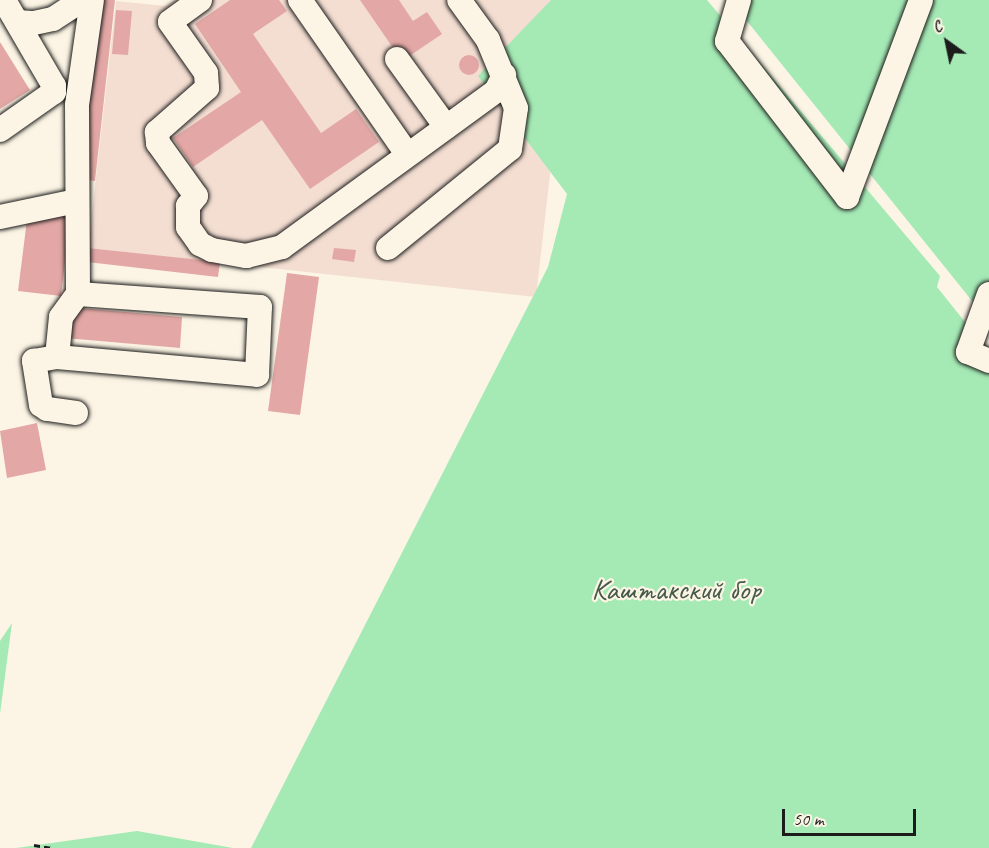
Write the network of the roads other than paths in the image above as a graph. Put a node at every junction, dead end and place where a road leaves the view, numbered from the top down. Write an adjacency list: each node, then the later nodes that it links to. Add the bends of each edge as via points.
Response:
1 (4, 0): 9 (lane)
2 (82, 0): 9 (lane, via 53,19)
3 (92, 0): 15 (lane, via 77,105)
4 (200, 0): 14 (lane, via 170,22 206,73 207,88 157,132 158,143 196,196 188,206 186,220 200,244 246,256 282,247)
5 (300, 0): 14 (lane)
6 (459, 0): 11 (lane, via 488,40)
7 (739, 0): 8 (lane, via 727,41 847,196)
8 (921, 0)
9 (18, 22): 13 (lane, via 54,92)
10 (397, 59): 12 (lane)
11 (504, 75): 12 (lane, via 496,91); 17 (lane, via 516,108 510,149)
12 (446, 127): 14 (lane)
13 (0, 130)
14 (407, 154)
15 (76, 201): 16 (lane); 18 (lane)
16 (0, 217)
17 (388, 248)
18 (78, 294): 20 (lane, via 61,316); 20 (lane, via 260,307 257,375)
19 (989, 294): 21 (lane, via 968,352)
20 (57, 357): 22 (lane, via 34,361 41,405)
21 (989, 361)
22 (76, 413)

